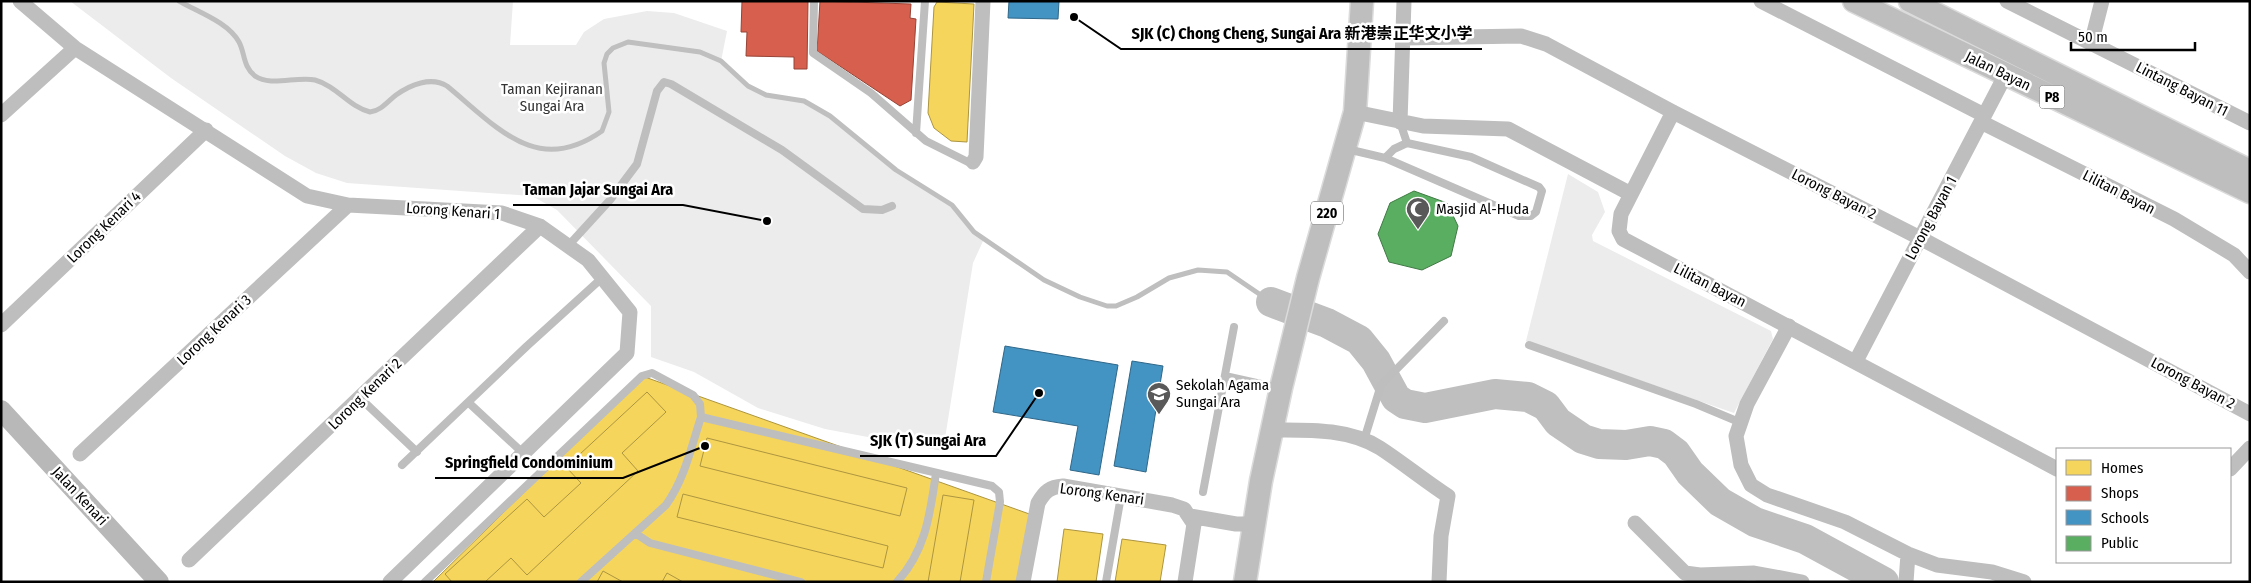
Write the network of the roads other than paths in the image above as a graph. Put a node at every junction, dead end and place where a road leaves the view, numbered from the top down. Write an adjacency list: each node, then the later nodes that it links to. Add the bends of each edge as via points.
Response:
1 (20, 1): 16 (street, Lorong Kenari 1)
2 (814, 1): 25 (lane, via 813,54 871,93)
3 (925, 1): 25 (lane)
4 (983, 1): 29 (street, via 976,157)
5 (1348, 1): 15 (main road, 220)
6 (1362, 1): 15 (main road, 220)
7 (1404, 1): 13 (street)
8 (1761, 1): 21 (street, Lilitan Bayan)
9 (1910, 1): 30 (main road, Jalan Bayan / P8)
10 (2007, 1): 14 (street, Lintang Bayan 11)
11 (2102, 1): 14 (street)
12 (1861, 4): 17 (main road, Jalan Bayan / P8)
13 (1403, 38): 19 (street, Lorong Bayan 2, via 1521,36 1534,39); 22 (street)
14 (2091, 44): 23 (street, Lintang Bayan 11)
15 (1360, 45): 18 (main road, 220)
16 (75, 48): 20 (street); 24 (street, Lorong Kenari 1)
17 (2006, 74): 21 (street, Lorong Bayan 1); 31 (main road, Jalan Bayan / P8)
18 (1355, 112): 22 (street); 27 (main road, 220)
19 (1673, 112): 32 (street, Lilitan Bayan); 36 (street, Lorong Bayan 2)
20 (1, 115)
21 (1983, 118): 36 (street, Lorong Bayan 1); 38 (street, Lilitan Bayan, via 2174,220 2234,255)
22 (1400, 122): 26 (lane); 32 (street, via 1508,130)
23 (2250, 123)
24 (206, 130): 33 (street, Lorong Kenari 1, via 307,196); 41 (street, Lorong Kenari 4)
25 (916, 133): 29 (lane, via 926,141)
26 (1407, 143): 28 (lane, via 1394,149); 28 (lane, via 1471,157 1535,184 1542,191 1536,212 1531,216 1519,216)
27 (1346, 149): 28 (lane); 47 (main road, 220, via 1308,278)
28 (1386, 158)
29 (973, 162)
30 (2250, 171)
31 (2250, 192)
32 (1629, 193): 42 (street, Lilitan Bayan, via 1618,222 1623,239)
33 (348, 205): 35 (street, Lorong Kenari 1, via 502,213); 59 (street, Lorong Kenari 3)
34 (892, 206): 37 (lane, via 882,210 863,209 782,150 664,82 657,91 637,164 610,200)
35 (540, 226): 37 (street, Lorong Kenari 1); 48 (street, Lorong Kenari 2)
36 (1920, 238): 45 (street, Lorong Bayan 1); 51 (street, Lorong Bayan 2)
37 (568, 246): 39 (street, Lorong Kenari 1, via 588,260)
38 (2250, 272)
39 (602, 278): 49 (lane); 58 (street, Lorong Kenari 1, via 630,312 627,352)
40 (1444, 321): 55 (lane, via 1381,385)
41 (1, 325)
42 (1789, 326): 45 (street, Lilitan Bayan); 53 (street)
43 (1234, 327): 46 (lane)
44 (1529, 345): 53 (lane)
45 (1856, 361): 62 (street, Lilitan Bayan)
46 (1225, 376): 47 (lane); 64 (lane)
47 (1281, 388): 54 (main road, 220)
48 (360, 398): 57 (lane); 71 (street, Lorong Kenari 2)
49 (469, 403): 57 (lane); 58 (lane)
50 (1, 410): 72 (street, Jalan Kenari)
51 (2250, 414)
52 (702, 417): 63 (lane); 69 (lane, via 676,490); 74 (lane, via 700,404 693,395 661,376 652,373 642,376)
53 (1739, 422): 70 (street, via 1736,436 1741,465 1746,479 1758,491 1845,522)
54 (1272, 430): 55 (street, via 1323,430); 67 (main road, 220)
55 (1364, 440): 83 (street, via 1448,496)
56 (2250, 448): 61 (street)
57 (417, 452): 60 (lane)
58 (523, 453): 73 (street, Lorong Kenari 1)
59 (80, 454)
60 (402, 465)
61 (2231, 467)
62 (2056, 468)
63 (936, 473): 77 (lane, via 927,531 909,568); 78 (lane, via 992,486 999,492)
64 (1203, 492)
65 (1121, 496): 66 (street, Lorong Kenari, via 1172,505); 79 (street, Lorong Kenari, via 1063,486 1052,487 1044,493 1035,516); 80 (lane)
66 (1190, 516): 67 (street, Lorong Kenari); 81 (street, via 1194,535)
67 (1254, 524): 82 (main road, 220)
68 (1635, 524): 84 (street, via 1685,573 1754,573)
69 (635, 533): 75 (lane); 76 (lane, via 650,543)
70 (1908, 557): 85 (street); 86 (street, via 1937,565 1992,572)
71 (189, 560)
72 (159, 582)
73 (390, 582)
74 (426, 582)
75 (581, 582)
76 (801, 582)
77 (897, 582)
78 (986, 582)
79 (1023, 582)
80 (1106, 582)
81 (1185, 582)
82 (1245, 582)
83 (1438, 582)
84 (1802, 582)
85 (1906, 582)
86 (2024, 582)

